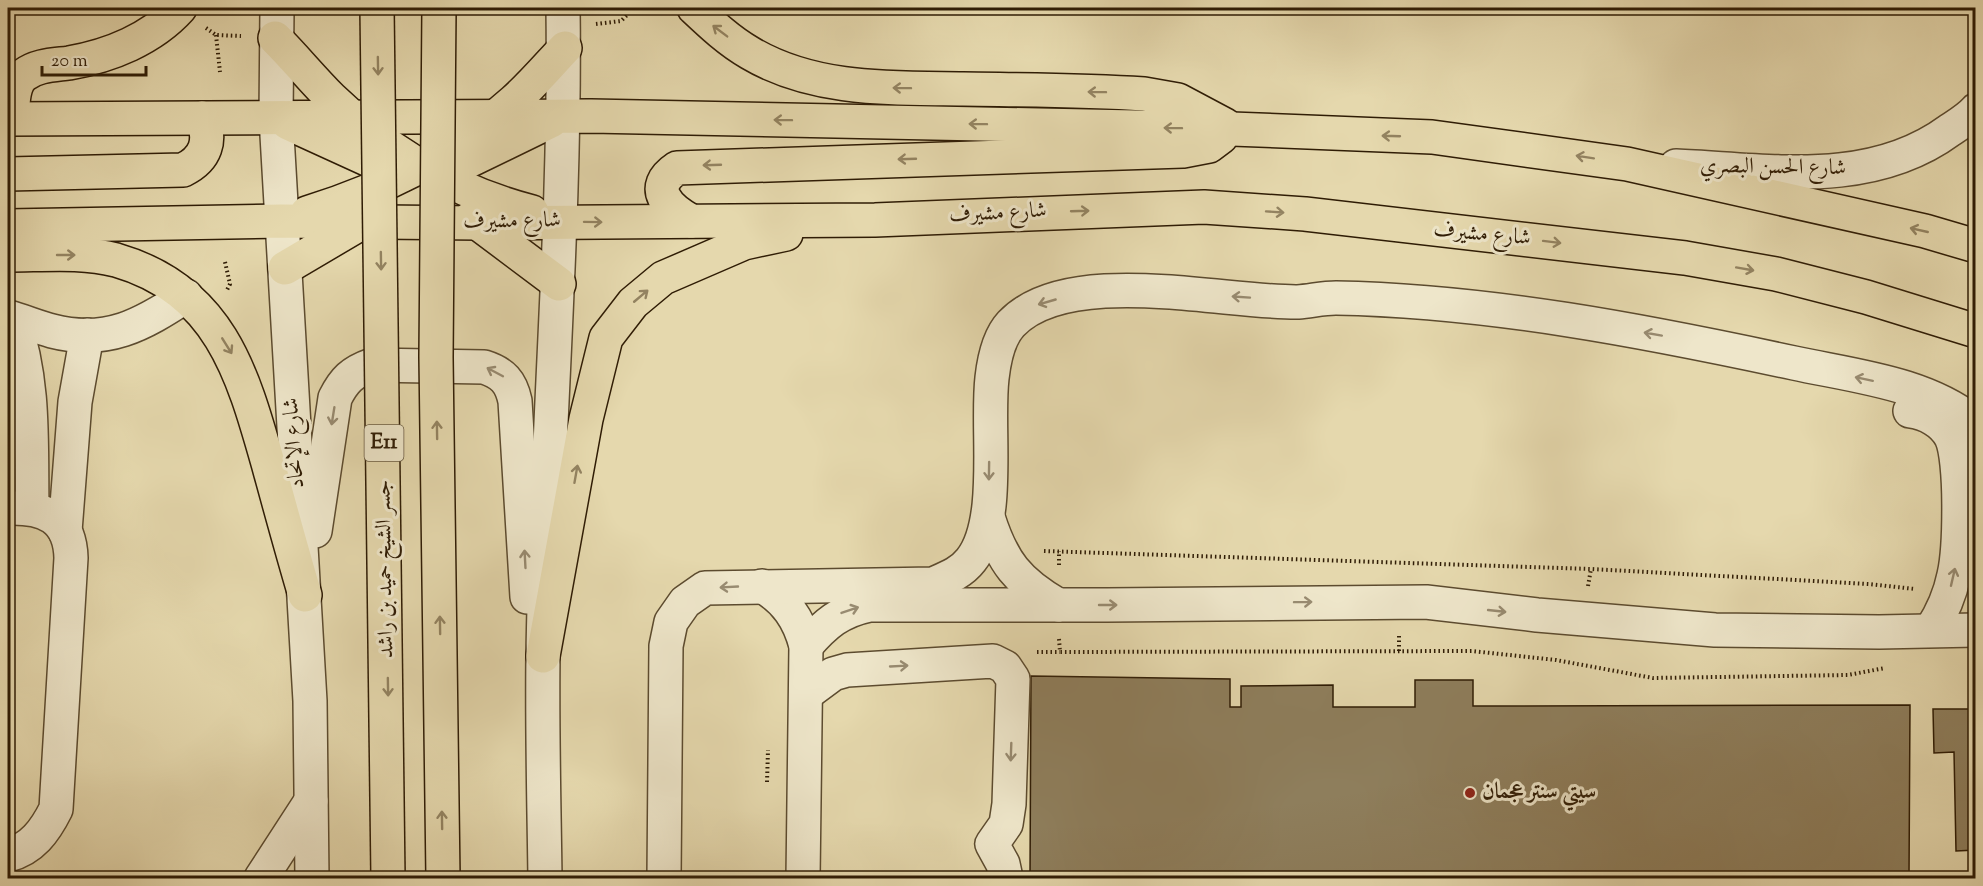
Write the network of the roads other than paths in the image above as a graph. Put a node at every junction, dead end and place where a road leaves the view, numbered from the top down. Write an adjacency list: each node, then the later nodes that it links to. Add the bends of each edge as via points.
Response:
1 (180, 8): 10 (main road, via 124,47 23,75)
2 (377, 8): 51 (main road, جسر الشيخ حميد بن راشد / E11, one-way to 51, bridge)
3 (439, 8): 52 (main road, E11, one-way to 3, bridge, via 436,357)
4 (563, 8): 7 (street)
5 (694, 8): 15 (main road, one-way to 5, via 1178,100 1144,94 892,88 827,81 750,53)
6 (276, 23): 12 (street, شارع الإتحاد); 13 (main road, via 330,97)
7 (565, 48): 9 (street); 14 (main road)
8 (1976, 110): 16 (street, شارع الحسن البصري, via 1933,143 1887,163 1837,173)
9 (563, 116): 14 (main road); 15 (main road, one-way to 9); 18 (main road); 21 (street)
10 (9, 117): 11 (main road)
11 (202, 118): 12 (main road); 17 (main road, via 208,138 206,148 193,165 183,170)
12 (276, 118): 13 (main road); 18 (main road); 20 (street, شارع الإتحاد)
13 (353, 118): 14 (main road); 18 (main road)
14 (494, 118): 18 (main road)
15 (1232, 129): 16 (main road, one-way to 15, via 1432,137); 22 (main road, one-way to 22, via 1209,146 1196,150 677,168 667,174 662,184 663,196 668,205)
16 (1627, 164): 26 (main road, one-way to 16)
17 (8, 174)
18 (420, 176): 20 (main road); 21 (main road); 23 (main road); 24 (main road)
19 (875, 220): 22 (main road, شارع مشيرف); 32 (main road, شارع مشيرف, one-way to 32, via 1204,207 1305,214 1685,258 1776,274); 45 (main road, one-way to 19, via 595,376 606,338 633,303 663,278 744,243)
20 (282, 221): 23 (main road, شارع مشيرف); 25 (main road, شارع مشيرف); 28 (street, شارع الإتحاد)
21 (560, 221): 22 (main road, شارع مشيرف, one-way to 22); 24 (main road, شارع مشيرف); 29 (street)
22 (691, 221)
23 (364, 222): 24 (main road, شارع مشيرف); 28 (main road)
24 (479, 223): 29 (main road)
25 (8, 226)
26 (1976, 246)
27 (8, 255): 30 (main road, one-way to 30, via 82,255 114,260 146,271)
28 (285, 268): 40 (street, شارع الإتحاد)
29 (559, 284): 45 (street)
30 (186, 296): 33 (street, via 146,323 105,335); 40 (main road, one-way to 40, via 211,321 232,353)
31 (10, 318): 33 (street, via 52,331); 36 (street, via 26,361 29,384)
32 (1976, 331)
33 (87, 335): 38 (street, via 75,402)
34 (1695, 353): 35 (street, one-way to 34, via 1942,403 1889,385); 37 (street, one-way to 37, via 1333,315 1299,302 1150,290 1074,296 1035,306 1009,326 994,355); 42 (street, one-way to 34, via 1949,593 1958,556 1957,453 1950,436 1938,422 1922,413)
35 (1976, 424)
36 (20, 508): 38 (street, via 45,512)
37 (988, 518): 39 (street, via 970,562 933,584); 41 (street, via 999,549 1021,580)
38 (65, 531): 48 (street, via 71,558 56,809 37,839)
39 (762, 586): 44 (street, via 786,604); 54 (street, one-way to 54, via 705,588 685,602 671,622 664,689)
40 (305, 595): 45 (street, one-way to 40, via 529,625 515,401 506,379 484,367 372,365 355,371 342,383 335,398); 47 (street, شارع الإتحاد)
41 (1058, 605): 42 (street, one-way to 42, via 1418,601 1715,630); 44 (street, one-way to 41, via 837,615 869,605)
42 (1931, 630): 43 (street)
43 (1976, 630)
44 (806, 646): 46 (street)
45 (543, 656): 53 (street)
46 (806, 694): 55 (street); 56 (street, one-way to 56, via 833,674 862,668 993,661 1005,667 1013,679 1009,804 1006,824 992,844)
47 (311, 801): 49 (street); 50 (street, شارع الإتحاد)
48 (8, 855)
49 (261, 879)
50 (312, 879)
51 (388, 879)
52 (443, 879)
53 (545, 879)
54 (664, 879)
55 (803, 879)
56 (1006, 879)

